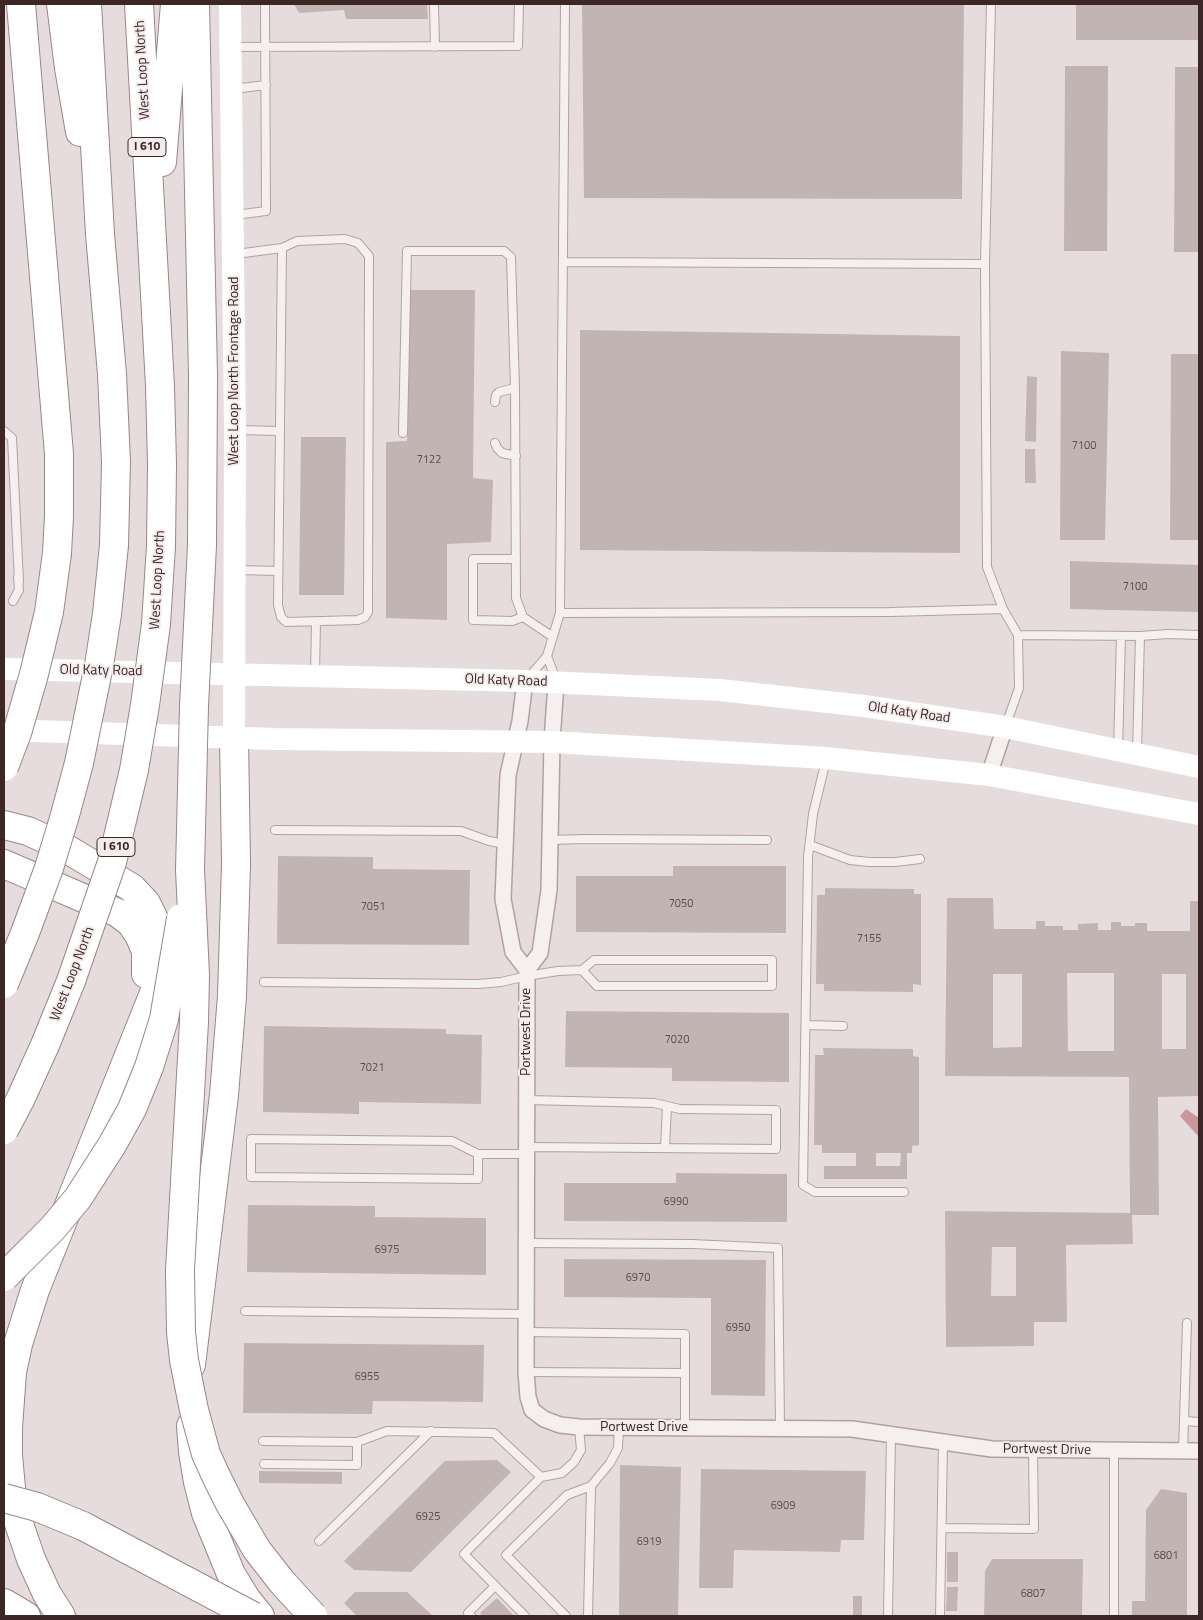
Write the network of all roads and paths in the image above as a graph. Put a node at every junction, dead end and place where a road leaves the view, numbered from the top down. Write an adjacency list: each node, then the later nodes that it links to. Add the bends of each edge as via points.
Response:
1 (21, 4): 61 (highway, bridge, via 59,454 59,516 49,612 17,733)
2 (62, 4): 19 (highway, via 72,87)
3 (88, 4): 19 (highway)
4 (139, 4): 24 (highway, West Loop North / I 610)
5 (175, 4): 24 (highway)
6 (195, 4): 73 (highway, bridge, via 203,376 202,545)
7 (230, 4): 14 (main road, West Loop North Frontage Road)
8 (265, 4): 13 (lane)
9 (434, 4): 15 (lane)
10 (519, 4): 15 (lane, via 518,46)
11 (565, 4): 22 (lane)
12 (991, 4): 23 (lane)
13 (266, 46): 14 (lane); 15 (lane); 16 (lane)
14 (230, 47): 17 (main road, West Loop North Frontage Road)
15 (435, 47)
16 (266, 85): 17 (lane); 18 (lane, via 266,211)
17 (231, 89): 18 (main road, West Loop North Frontage Road)
18 (233, 216): 21 (main road, West Loop North Frontage Road)
19 (100, 234): 77 (highway, bridge, via 116,462 114,545 103,640 91,710 66,815)
20 (282, 248): 21 (lane); 29 (lane); 42 (lane, via 297,241 345,240 358,243 369,256 368,612 358,620)
21 (234, 254): 27 (main road, West Loop North Frontage Road)
22 (563, 262): 23 (lane); 40 (lane)
23 (986, 264): 39 (lane, via 987,567)
24 (154, 290): 82 (highway, West Loop North / I 610, bridge, via 161,424 161,546 156,624 134,770 112,862 71,981 45,1045)
25 (514, 388): 26 (lane, via 499,392); 30 (lane, via 511,257 504,252 407,252); 32 (lane)
26 (495, 402)
27 (235, 430): 29 (lane); 35 (main road, West Loop North Frontage Road)
28 (4, 431): 37 (lane, via 12,438)
29 (280, 431): 36 (lane)
30 (403, 433)
31 (495, 443): 32 (lane, via 502,453)
32 (516, 456): 33 (lane)
33 (516, 559): 41 (lane, via 516,598); 41 (lane, via 473,559 473,620 512,621)
34 (14, 567): 37 (lane)
35 (235, 570): 36 (lane); 50 (main road, West Loop North Frontage Road)
36 (278, 571): 42 (lane, via 281,617 286,622)
37 (19, 581): 38 (lane, via 19,590)
38 (13, 601)
39 (1003, 609): 40 (lane); 43 (lane)
40 (560, 613): 45 (lane)
41 (523, 617): 45 (lane)
42 (316, 622): 51 (lane)
43 (1018, 635): 46 (lane); 54 (lane, via 1018,688)
44 (1199, 635): 47 (lane)
45 (553, 636): 48 (lane)
46 (1121, 636): 47 (lane); 59 (lane)
47 (1140, 636): 59 (lane)
48 (547, 656): 52 (lane); 53 (lane)
49 (4, 670): 50 (main road, Old Katy Road)
50 (234, 675): 51 (main road, Old Katy Road); 56 (main road, West Loop North Frontage Road)
51 (315, 676): 52 (main road, Old Katy Road)
52 (525, 681): 53 (main road, Old Katy Road); 57 (street, Portwest Drive)
53 (556, 682): 54 (main road, Old Katy Road, via 720,690 864,706); 58 (street, Portwest Drive)
54 (1005, 727): 59 (main road, Old Katy Road); 63 (street)
55 (4, 730): 56 (main road)
56 (234, 738): 57 (main road); 124 (highway, via 236,864 232,1004 192,1348 190,1418 194,1459 206,1513 231,1574)
57 (515, 742): 58 (main road); 69 (street, Portwest Drive, via 508,775)
58 (552, 742): 60 (main road); 67 (street, Portwest Drive)
59 (1127, 752): 62 (main road, Old Katy Road)
60 (826, 758): 63 (main road); 70 (lane, via 813,814)
61 (4, 767)
62 (1199, 767)
63 (989, 775): 64 (main road)
64 (1199, 814)
65 (4, 825): 93 (highway, via 28,831 67,849 132,888 152,915 159,931 161,949 154,993 35,1290)
66 (275, 830): 69 (lane, via 460,831 489,842)
67 (550, 840): 68 (lane); 75 (street, Portwest Drive, via 549,890 540,953)
68 (767, 840)
69 (505, 844): 75 (street, Portwest Drive, via 503,899 513,952)
70 (810, 845): 71 (lane, via 859,861); 78 (lane)
71 (920, 859)
72 (4, 864): 93 (highway, via 118,913 139,935 146,951 148,969 22,1285)
73 (190, 870): 88 (highway, bridge, via 164,1019 132,1108 78,1198); 125 (highway, bridge, via 195,975 179,1303 184,1360 206,1454 230,1504 257,1550)
74 (582, 970): 74 (lane, via 597,986 772,986 772,960 594,960); 75 (lane)
75 (527, 973): 76 (lane, via 501,982 478,984); 80 (street, Portwest Drive)
76 (264, 982)
77 (4, 984)
78 (806, 1025): 79 (lane); 86 (lane, via 804,1185 815,1192)
79 (843, 1026)
80 (527, 1100): 81 (lane, via 654,1102); 84 (street, Portwest Drive)
81 (667, 1106): 83 (lane); 83 (lane, via 680,1109 776,1110 776,1149)
82 (4, 1130)
83 (665, 1148): 84 (lane)
84 (527, 1150): 85 (lane); 87 (street, Portwest Drive)
85 (478, 1154): 85 (lane, via 452,1141 250,1138 251,1177 478,1179)
86 (904, 1192)
87 (526, 1243): 90 (street, Portwest Drive); 101 (lane, via 778,1248)
88 (4, 1277)
89 (245, 1310): 90 (lane)
90 (526, 1314): 92 (street, Portwest Drive)
91 (1187, 1322): 96 (lane)
92 (526, 1332): 94 (street, Portwest Drive); 95 (lane, via 685,1334)
93 (9, 1344): 122 (highway, via 12,1372 8,1428 11,1488 19,1524 32,1559 47,1594)
94 (526, 1372): 95 (lane); 98 (street, Portwest Drive, via 532,1410 560,1425)
95 (685, 1373): 100 (lane)
96 (1185, 1421): 97 (lane); 109 (lane)
97 (1199, 1422)
98 (579, 1427): 99 (street, Portwest Drive); 112 (lane, via 580,1450 574,1462 562,1474)
99 (619, 1427): 100 (street, Portwest Drive); 113 (lane, via 618,1448)
100 (685, 1428): 101 (street, Portwest Drive)
101 (780, 1428): 103 (street, Portwest Drive, via 852,1429)
102 (431, 1432): 105 (lane, via 387,1431); 112 (lane, via 494,1433); 117 (lane)
103 (891, 1435): 106 (street, Portwest Drive); 130 (lane)
104 (263, 1441): 105 (lane)
105 (357, 1442): 111 (lane, via 357,1465)
106 (943, 1443): 107 (street, Portwest Drive); 116 (lane)
107 (1033, 1450): 108 (street, Portwest Drive); 116 (lane, via 1034,1529)
108 (1114, 1450): 109 (street, Portwest Drive); 132 (lane)
109 (1183, 1451): 110 (street, Portwest Drive)
110 (1199, 1451)
111 (264, 1464)
112 (541, 1477): 118 (lane, via 464,1554)
113 (591, 1486): 128 (lane, via 568,1495 506,1555); 129 (lane)
114 (4, 1498): 123 (highway, bridge, via 37,1507 83,1526)
115 (4, 1510): 121 (highway, via 19,1563)
116 (942, 1528): 131 (lane)
117 (319, 1541)
118 (495, 1586): 126 (lane, via 468,1613); 127 (lane)
119 (4, 1603): 120 (highway)
120 (26, 1616)
121 (46, 1616)
122 (61, 1616)
123 (253, 1616)
124 (260, 1616)
125 (314, 1616)
126 (471, 1616)
127 (525, 1616)
128 (566, 1616)
129 (588, 1616)
130 (888, 1616)
131 (940, 1616)
132 (1114, 1616)

